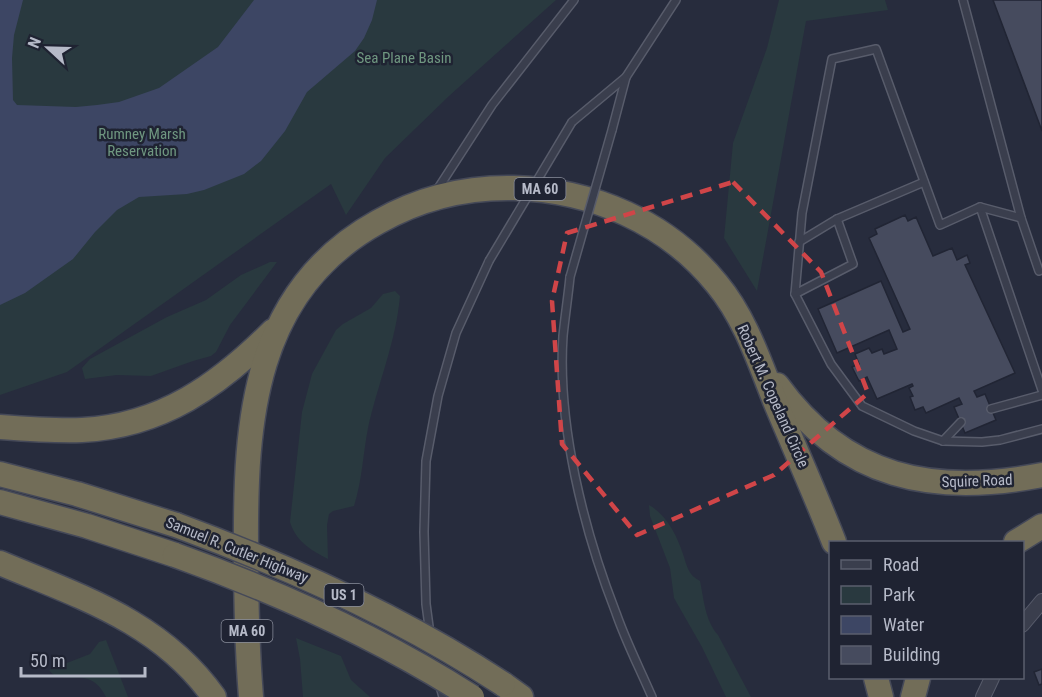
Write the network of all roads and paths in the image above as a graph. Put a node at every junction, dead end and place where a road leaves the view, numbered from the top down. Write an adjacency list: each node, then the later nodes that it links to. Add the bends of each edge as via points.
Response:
1 (574, 0): 6 (lane, via 492,105)
2 (676, 0): 4 (lane)
3 (963, 0): 8 (lane)
4 (626, 77): 32 (lane, bridge, via 572,122 489,261 456,333 438,396 426,461 426,604); 42 (lane, bridge, via 570,277 563,337 564,391 570,447 590,534 616,614)
5 (924, 182): 7 (lane, via 940,225); 9 (lane); 10 (lane, via 876,49 832,59)
6 (430, 200): 14 (highway, Robert M. Copeland Circle / MA 60, via 386,217 346,242 305,282); 15 (highway, Robert M. Copeland Circle / MA 60, via 474,190 537,189 574,195 625,213 666,237 710,275 725,293)
7 (980, 207): 8 (lane); 16 (lane)
8 (1021, 218): 11 (lane)
9 (837, 219): 10 (lane); 13 (lane, via 853,264)
10 (799, 242): 13 (lane)
11 (1041, 271): 12 (lane)
12 (1042, 281)
13 (795, 294): 22 (lane, via 831,364 862,406)
14 (280, 323): 20 (highway, via 217,381 158,413 98,428); 39 (highway, Robert M. Copeland Circle / MA 60, via 257,391 247,469 246,600)
15 (753, 344): 24 (highway, Squire Road / MA 60, via 772,378 800,413 837,446 872,465 903,476 943,483 989,483); 27 (highway, Robert M. Copeland Circle)
16 (1042, 390)
17 (1042, 395): 18 (lane)
18 (991, 409)
19 (961, 422): 22 (lane)
20 (0, 427)
21 (1042, 429): 22 (lane, via 999,440)
22 (943, 441)
23 (0, 474): 37 (highway, Samuel R. Cutler Highway / US 1, bridge, via 176,525 249,553 442,645)
24 (1042, 476)
25 (0, 502): 41 (highway, Samuel R. Cutler Highway / US 1, bridge, via 87,526 232,577 325,617)
26 (1042, 526): 28 (highway)
27 (833, 541)
28 (1019, 541)
29 (0, 563): 38 (highway, via 138,625 183,661)
30 (1042, 601): 31 (street)
31 (1024, 624)
32 (432, 649)
33 (434, 660): 40 (lane)
34 (876, 679): 43 (highway)
35 (918, 679): 44 (highway)
36 (992, 679): 45 (street)
37 (512, 690)
38 (214, 697)
39 (251, 697)
40 (443, 697)
41 (472, 697)
42 (652, 697)
43 (881, 697)
44 (913, 697)
45 (983, 697)

